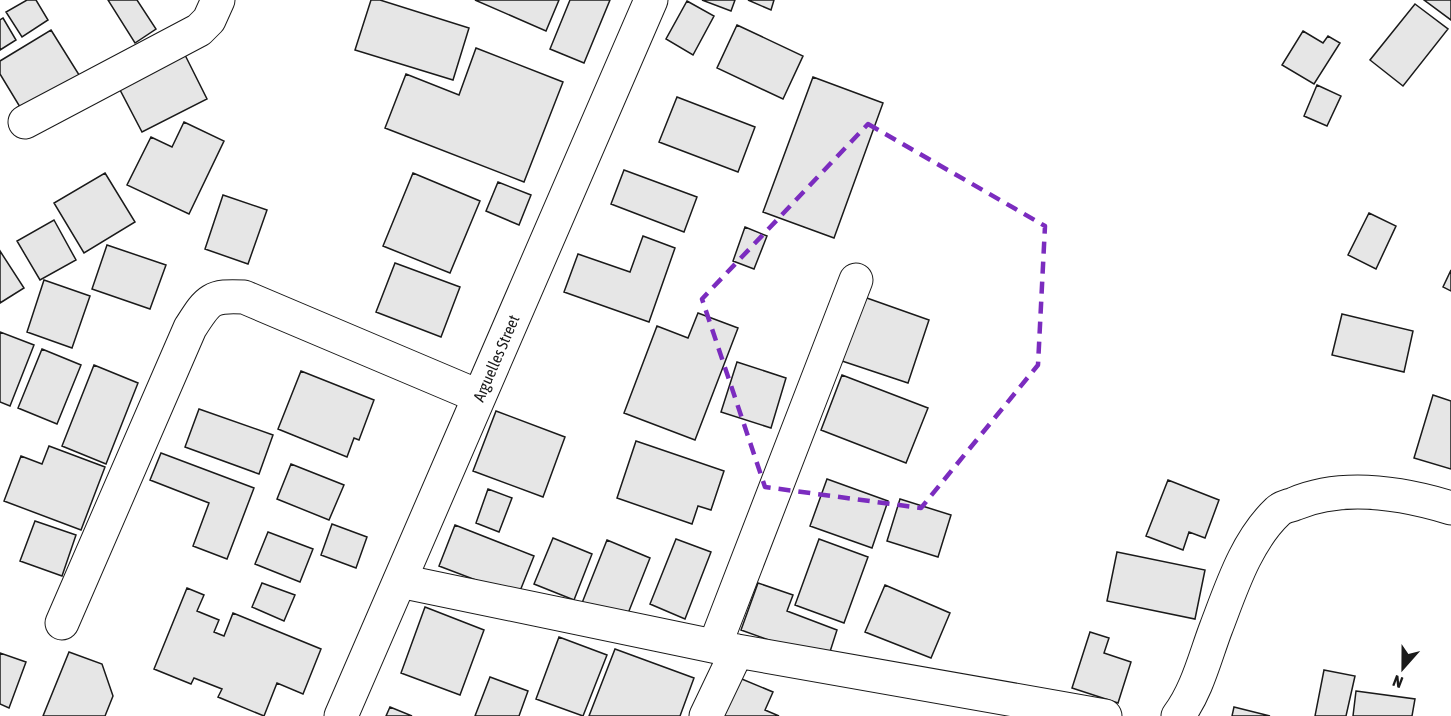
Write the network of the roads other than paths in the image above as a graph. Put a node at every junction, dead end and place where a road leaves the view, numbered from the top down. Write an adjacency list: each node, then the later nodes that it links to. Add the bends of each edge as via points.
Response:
1 (651, 0): 5 (street, Arguelles Street)
2 (217, 4): 3 (street, via 199,30)
3 (25, 122)
4 (856, 280): 9 (street)
5 (478, 396): 7 (street, Arguelles Street); 8 (street, via 244,297 220,296 204,307 190,328)
6 (1451, 508): 14 (street, via 1426,500 1356,491 1307,498 1279,510 1255,541 1231,589 1194,687)
7 (400, 581): 9 (street); 11 (street, Arguelles Street)
8 (62, 623)
9 (726, 648): 10 (street); 12 (street)
10 (1047, 710): 13 (street)
11 (341, 716)
12 (705, 716)
13 (1105, 716)
14 (1178, 716)

